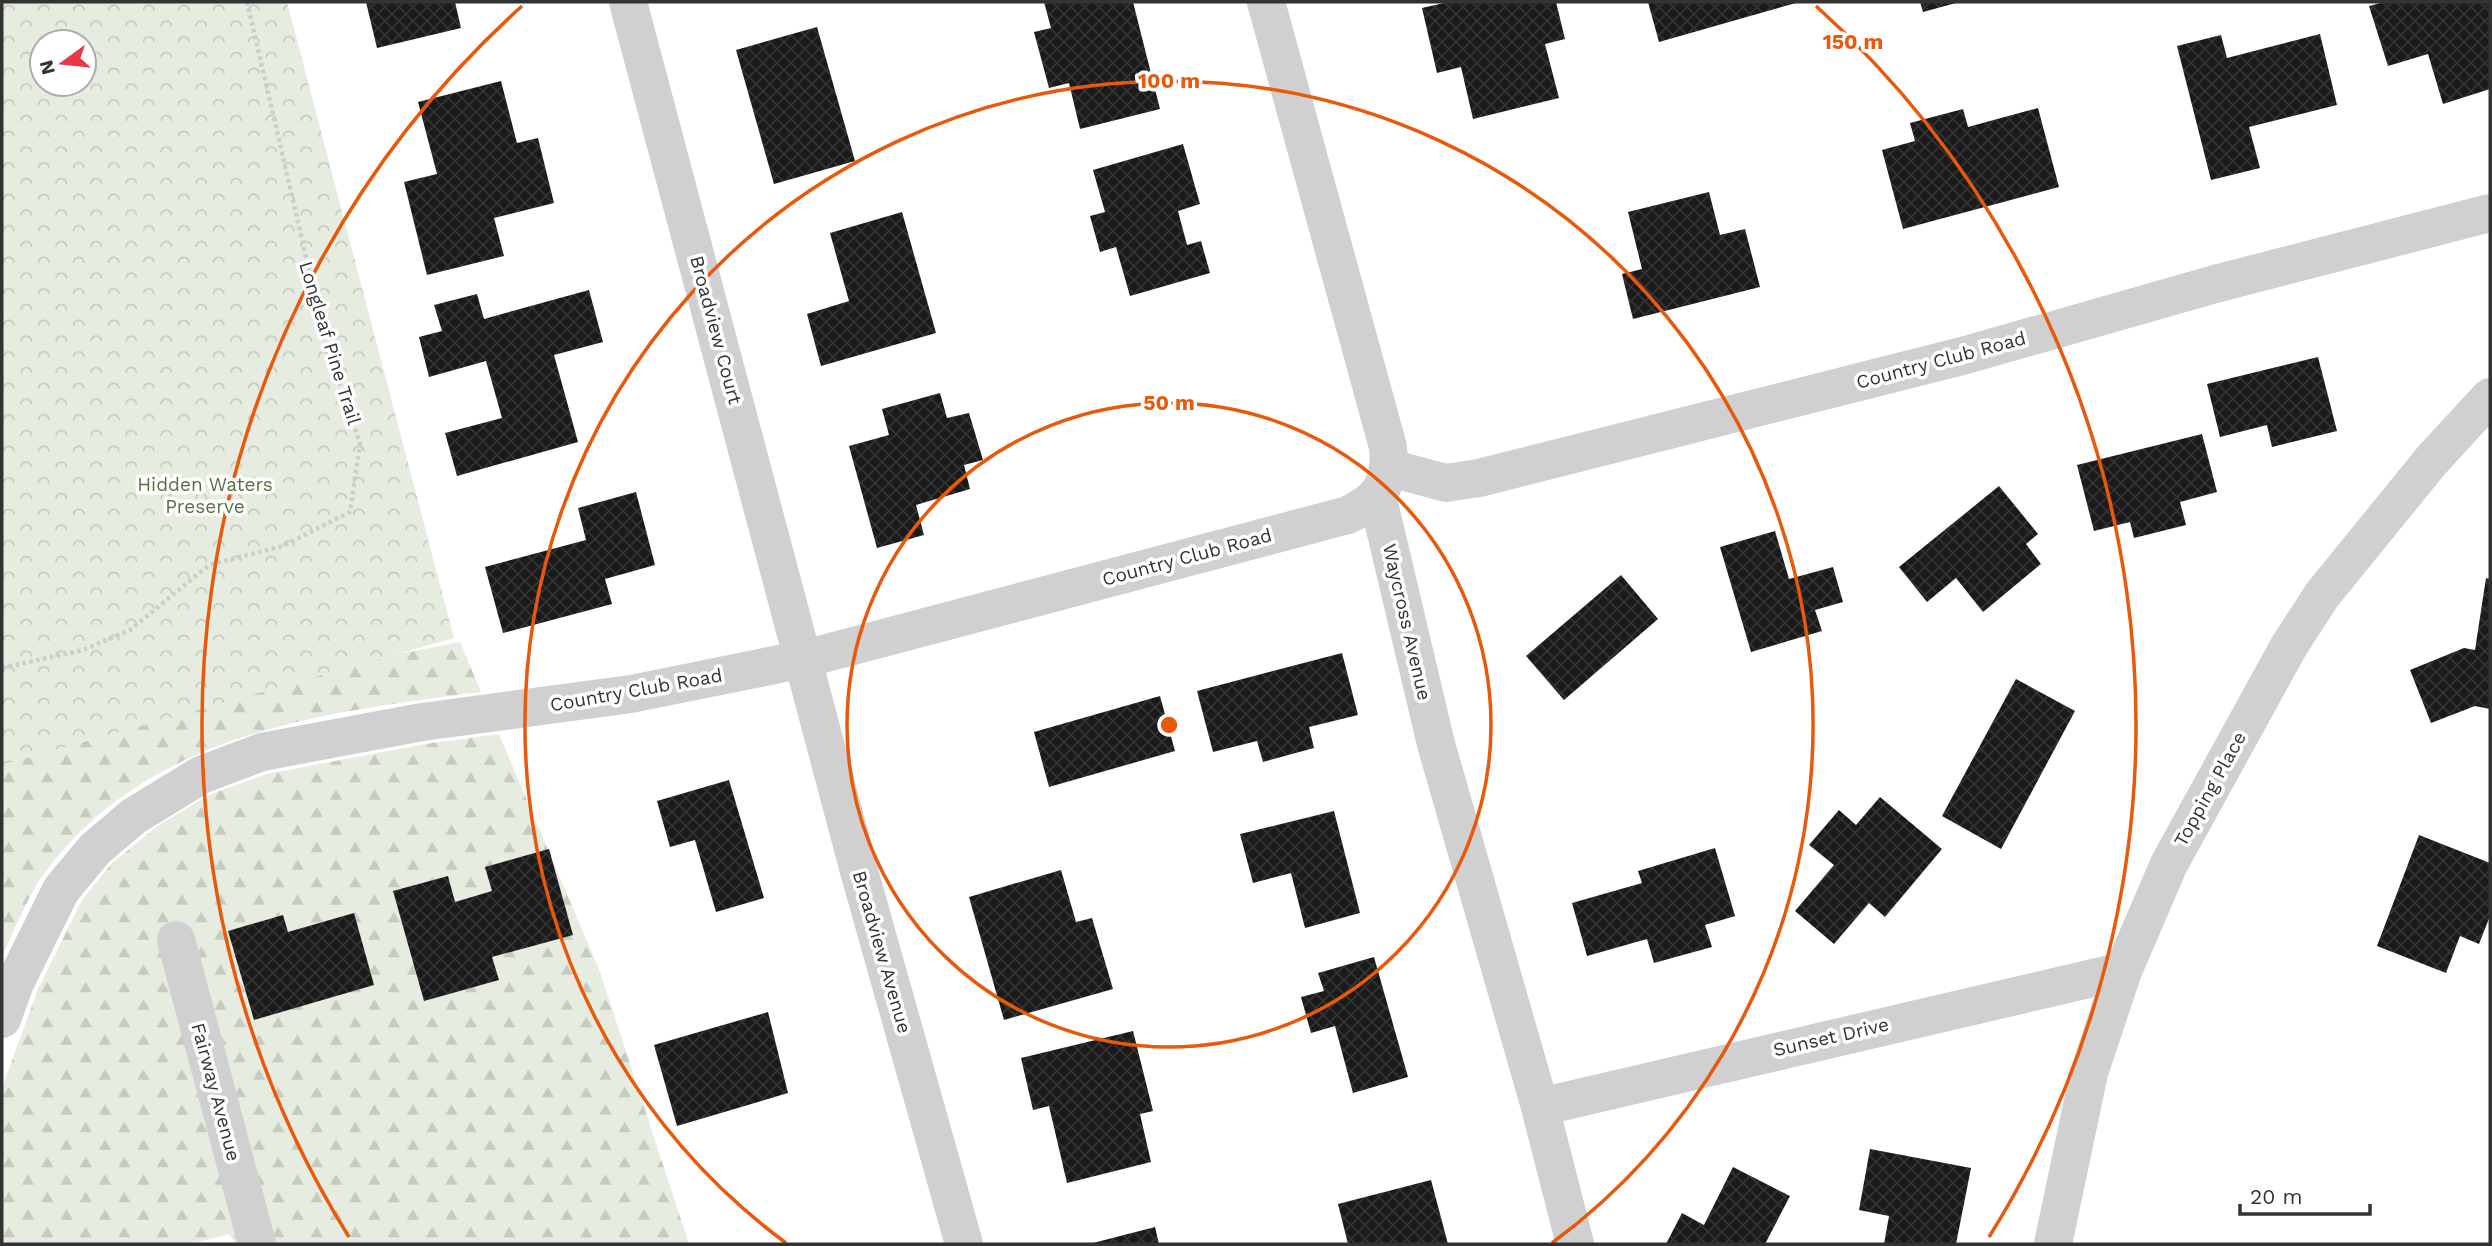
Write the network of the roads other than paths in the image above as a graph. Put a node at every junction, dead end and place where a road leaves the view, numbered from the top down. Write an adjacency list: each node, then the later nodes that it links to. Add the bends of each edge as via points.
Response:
1 (628, 2): 6 (street, Broadview Court)
2 (1266, 2): 5 (street, Waycross Avenue, via 1388,447)
3 (2490, 213): 5 (street, Country Club Road, via 1966,355 1479,478 1446,483)
4 (2490, 397): 8 (street, Topping Place, via 2422,471 2322,595 2288,646 2169,864)
5 (1383, 482): 6 (street, Country Club Road, via 1368,506 1348,515); 10 (street, Waycross Avenue, via 1436,744)
6 (804, 659): 9 (street, Country Club Road, via 631,694 422,722 275,750 201,775 134,816 95,849 61,890); 12 (street, Broadview Avenue)
7 (176, 940): 11 (street, Fairway Avenue)
8 (2123, 971): 10 (street, Sunset Drive); 14 (street, Topping Place, via 2089,1073)
9 (2, 1019)
10 (1540, 1107): 13 (street, Waycross Avenue)
11 (257, 1244)
12 (964, 1244)
13 (1575, 1244)
14 (2053, 1244)

